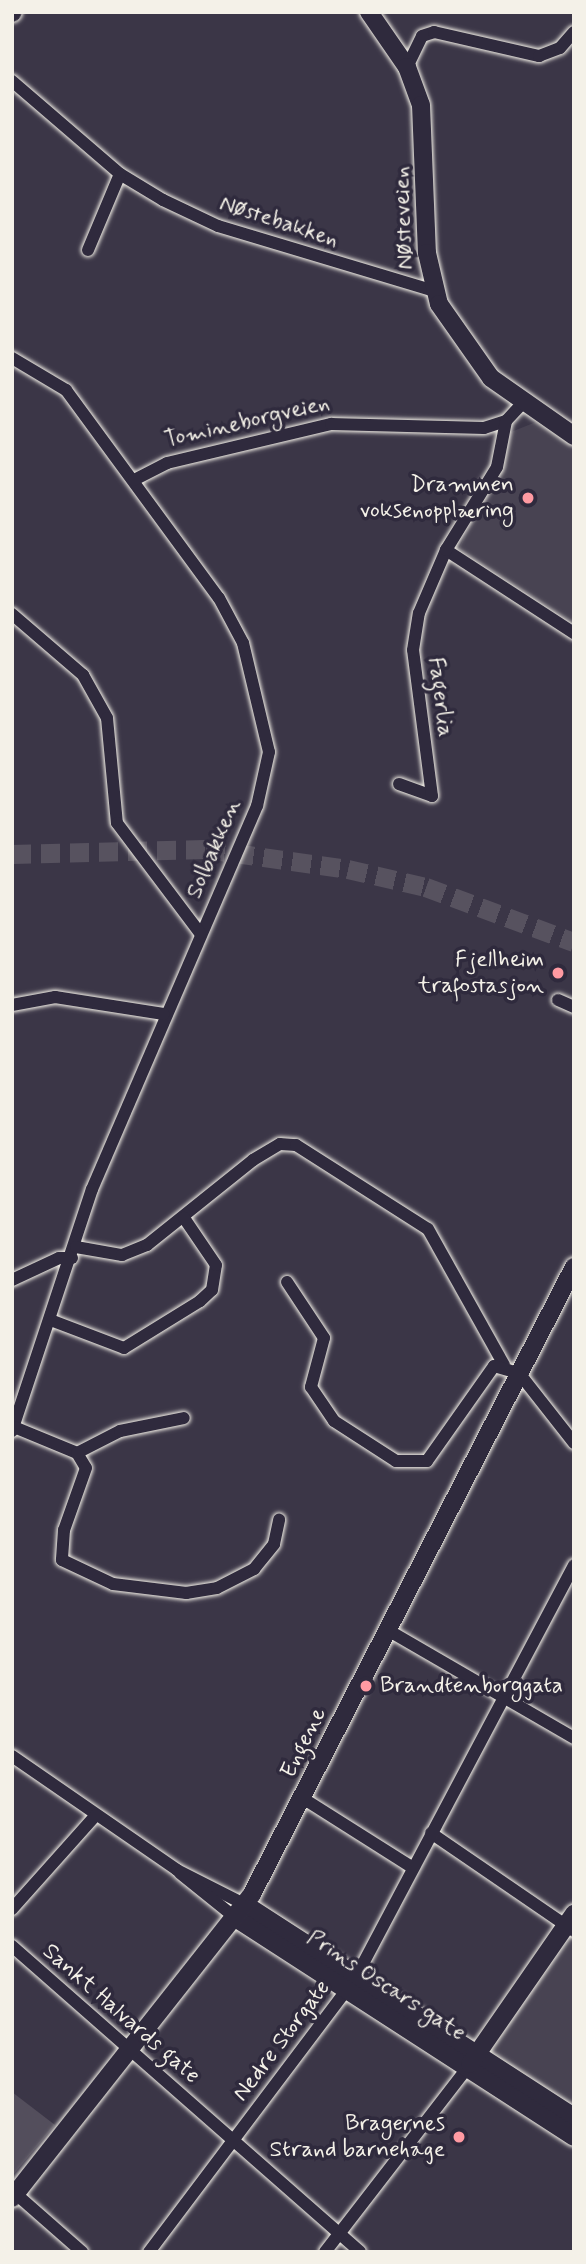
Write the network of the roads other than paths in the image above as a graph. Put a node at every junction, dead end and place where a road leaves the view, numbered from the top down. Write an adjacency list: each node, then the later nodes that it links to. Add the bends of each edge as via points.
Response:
1 (369, 12): 3 (main road, Nøsteveien)
2 (574, 32): 3 (street, via 560,48 540,56 434,32 422,36)
3 (407, 67): 7 (main road, Nøsteveien, via 424,120)
4 (12, 81): 5 (street, Nøstebakken)
5 (120, 174): 6 (street); 7 (street, Nøstebakken, via 218,226)
6 (88, 250)
7 (434, 291): 9 (main road, Nøsteveien, via 477,363)
8 (12, 358): 12 (street, via 66,390)
9 (522, 404): 10 (street); 11 (main road)
10 (506, 421): 12 (street, Tomineborgveien, via 484,428 331,424 167,463); 13 (street, Fagerlia, via 497,467)
11 (574, 436)
12 (134, 480): 17 (street, Solbakken, via 230,616 263,708 268,752 257,806)
13 (446, 550): 15 (street); 16 (street, Fagerlia, via 419,613 413,650 432,796)
14 (12, 614): 17 (street, via 83,675 107,718 117,823)
15 (574, 633)
16 (399, 784)
17 (200, 933): 21 (street, Solbakken)
18 (558, 1000): 20 (street)
19 (12, 1005): 21 (street, via 55,997)
20 (574, 1007)
21 (164, 1013): 23 (street, Solbakken, via 92,1189)
22 (184, 1218): 23 (street, via 122,1255); 27 (street, via 216,1265 212,1290 200,1301 124,1348); 28 (street, via 253,1160 280,1144 296,1145 428,1229)
23 (74, 1253): 25 (street); 27 (street)
24 (574, 1267): 28 (main road, Engene)
25 (12, 1280)
26 (287, 1282): 28 (street, via 324,1338 311,1387 334,1421 396,1461 427,1461 484,1378)
27 (53, 1321): 30 (street)
28 (512, 1369): 31 (street); 35 (main road, Engene)
29 (184, 1418): 32 (street, via 120,1431)
30 (13, 1429): 32 (street)
31 (574, 1443)
32 (77, 1453): 33 (street, via 86,1468 64,1530 62,1560 113,1584 186,1593 217,1588 254,1569 274,1544)
33 (279, 1520)
34 (574, 1565): 36 (street, Nedre Storgate)
35 (386, 1629): 36 (street); 39 (main road, Engene)
36 (502, 1691): 37 (street); 41 (street, Nedre Storgate)
37 (574, 1738)
38 (12, 1756): 40 (street, Prins Oscars gate)
39 (304, 1798): 42 (street); 44 (main road, Engene)
40 (96, 1815): 43 (street); 44 (street, Prins Oscars gate)
41 (431, 1833): 42 (street, Nedre Storgate); 45 (street)
42 (413, 1868): 47 (street, Nedre Storgate)
43 (12, 1909)
44 (241, 1912): 47 (main road, Prins Oscars gate); 48 (main road, Engene)
45 (571, 1924): 49 (main road)
46 (12, 1946): 48 (street, Sankt Halvards gate)
47 (351, 1983): 49 (main road, Prins Oscars gate); 52 (street, Nedre Storgate)
48 (133, 2053): 52 (street, Sankt Halvards gate); 53 (main road, Engene)
49 (472, 2060): 50 (main road, Prins Oscars gate); 51 (main road, Prins Oscars gate); 54 (street)
50 (574, 2117)
51 (574, 2137)
52 (233, 2141): 54 (street, Sankt Halvards gate); 56 (street, Nedre Storgate)
53 (14, 2196): 55 (street)
54 (339, 2234): 57 (street); 58 (street, Sankt Halvards gate)
55 (82, 2252)
56 (149, 2252)
57 (325, 2252)
58 (360, 2252)

